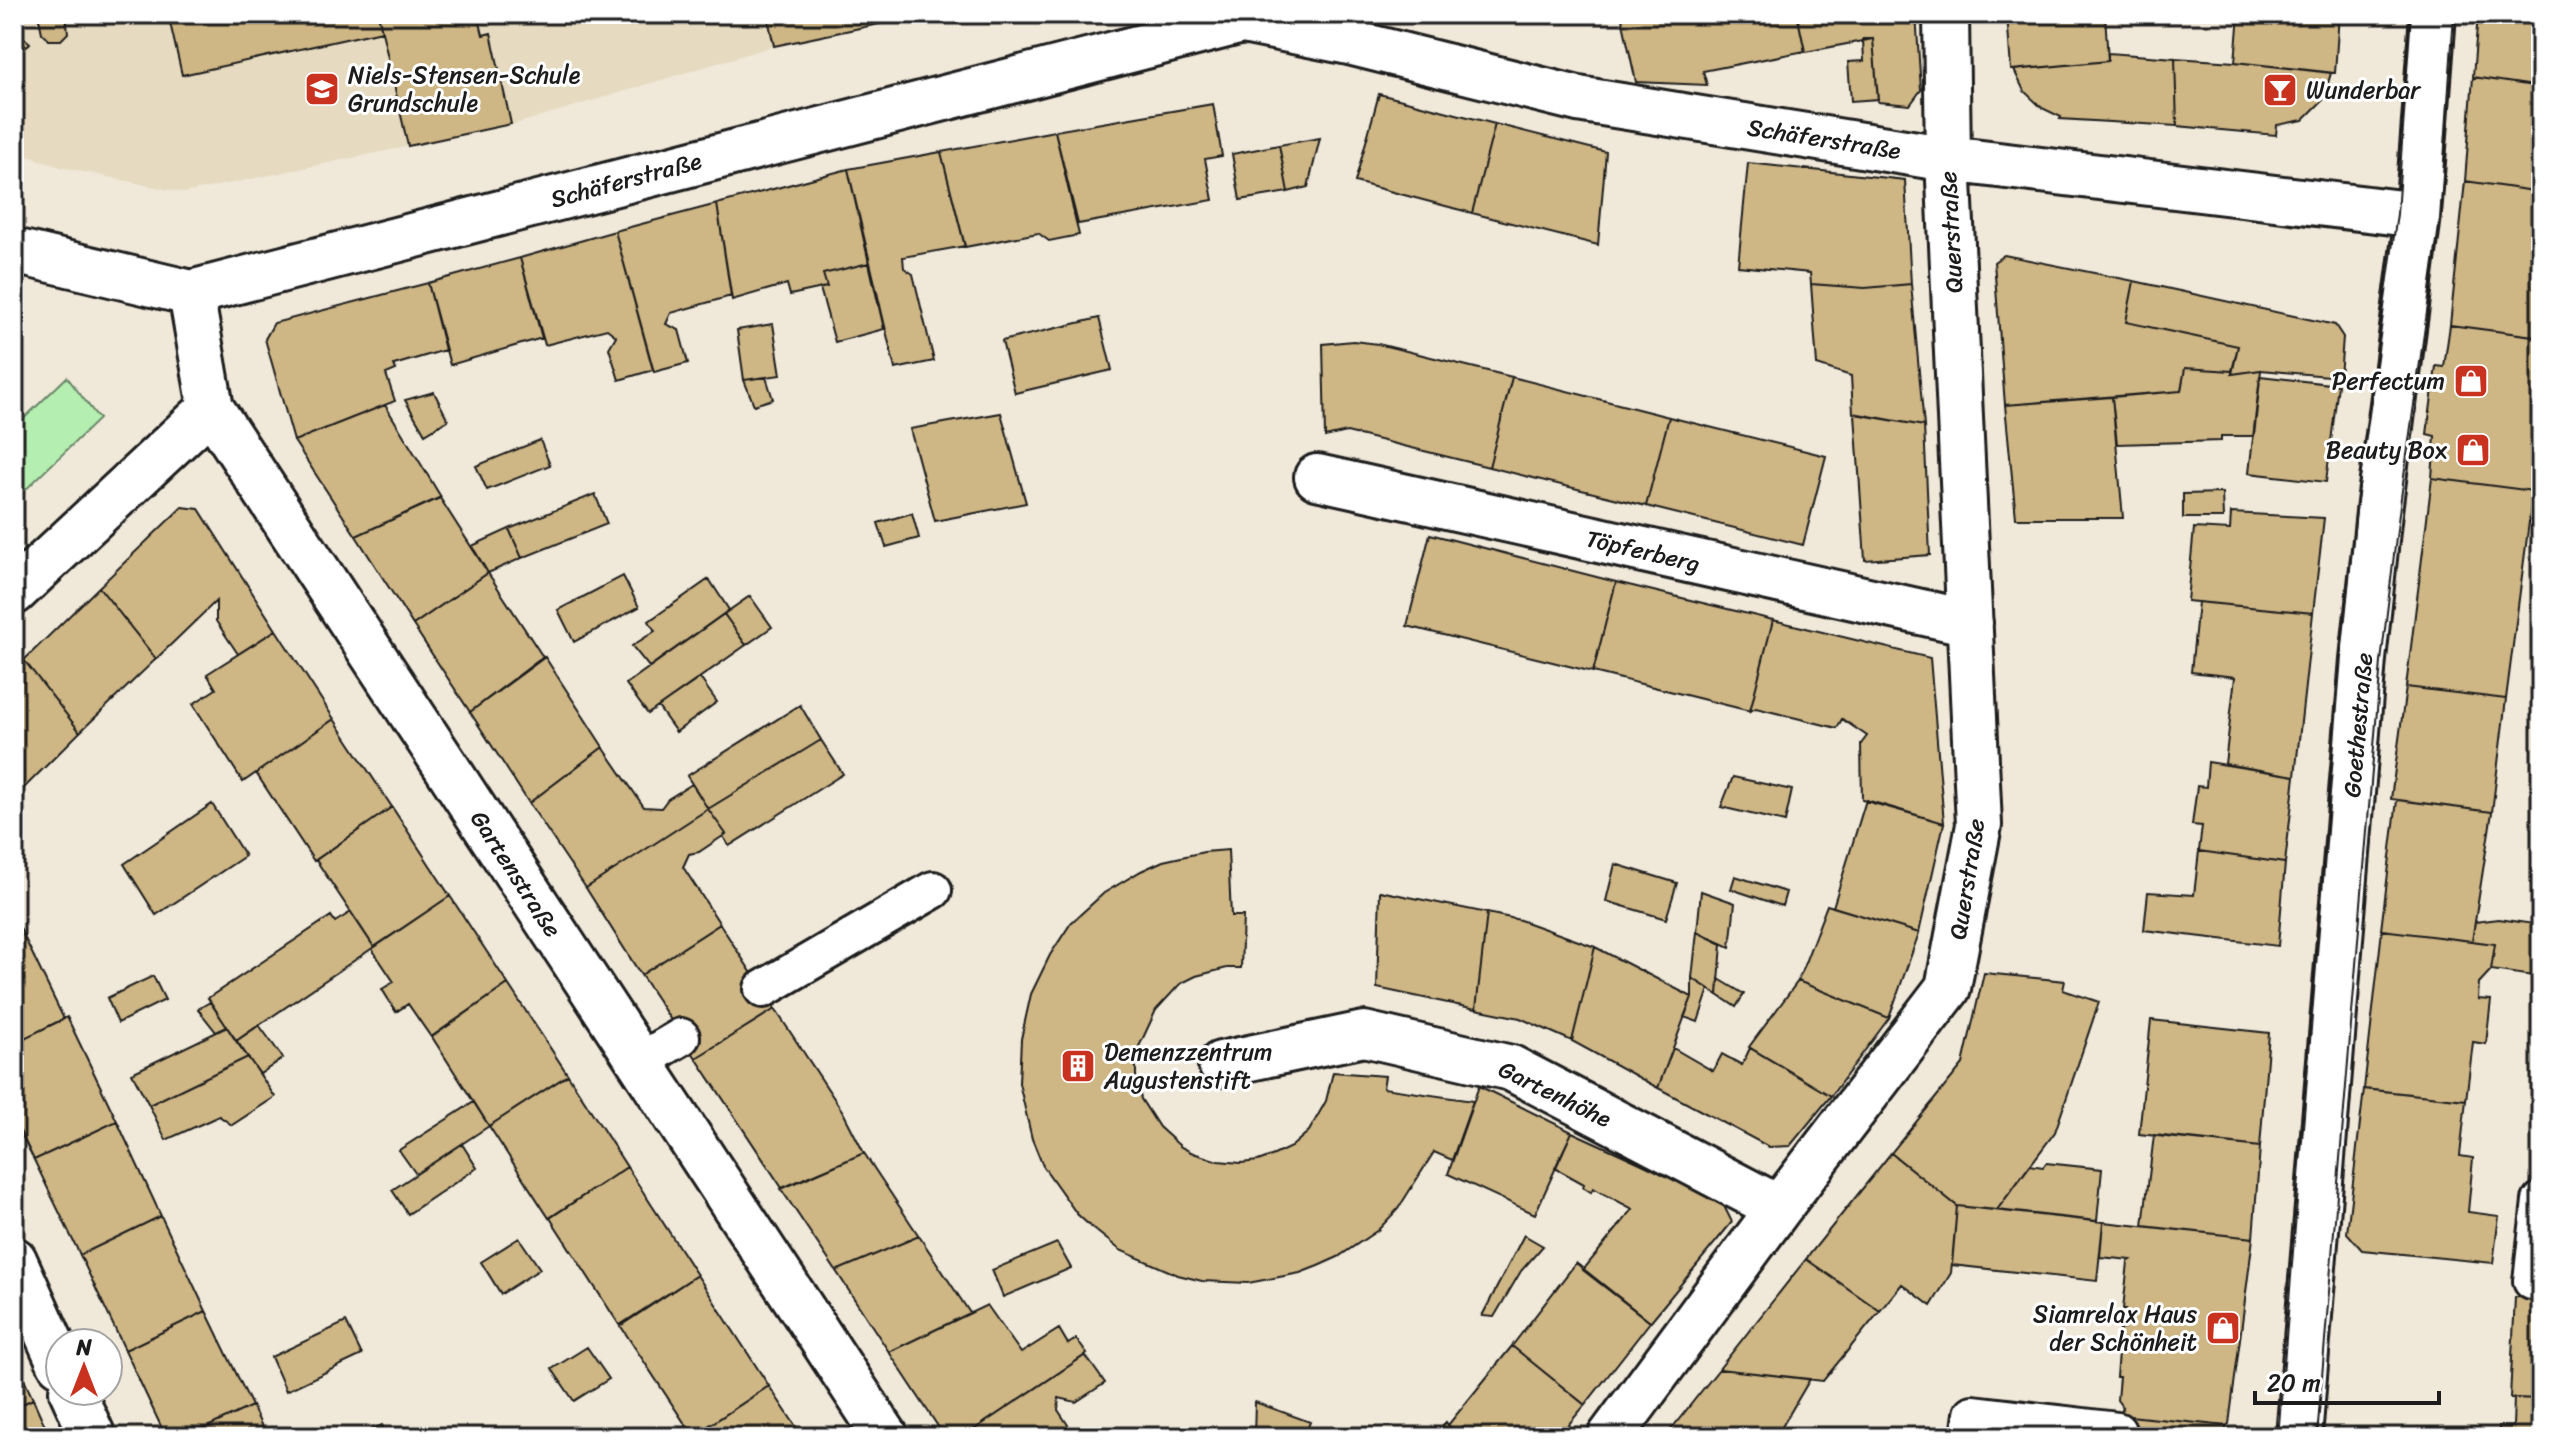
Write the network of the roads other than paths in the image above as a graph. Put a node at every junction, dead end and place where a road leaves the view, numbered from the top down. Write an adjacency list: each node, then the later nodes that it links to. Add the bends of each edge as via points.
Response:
1 (1946, 14): 4 (street, Querstraße)
2 (2433, 14): 5 (street, Goethestraße)
3 (1253, 17): 4 (street, Schäferstraße, via 1578,99); 7 (street, Schäferstraße)
4 (1948, 159): 5 (street, Schäferstraße); 11 (street, Querstraße)
5 (2418, 215): 28 (street, Goethestraße, via 2363,659)
6 (14, 251): 7 (street, Schäferstraße)
7 (191, 293): 8 (street, Gartenstraße)
8 (211, 408): 10 (street); 15 (street, Gartenstraße)
9 (1317, 477): 11 (street, Töpferberg)
10 (14, 592)
11 (1970, 623): 18 (street, Querstraße, via 1979,825 1948,988)
12 (933, 890): 13 (lane)
13 (763, 989)
14 (681, 1037): 15 (lane)
15 (639, 1062): 25 (street, Gartenstraße)
16 (1221, 1064): 18 (street, Gartenhöhe, via 1364,1034 1511,1068)
17 (2541, 1201): 20 (lane)
18 (1779, 1208): 26 (street, Querstraße)
19 (14, 1260): 21 (street)
20 (2532, 1281)
21 (44, 1327)
22 (79, 1407): 24 (street)
23 (2117, 1431): 27 (lane, via 1973,1414)
24 (93, 1437)
25 (886, 1437)
26 (1610, 1437)
27 (1970, 1437)
28 (2299, 1437)

